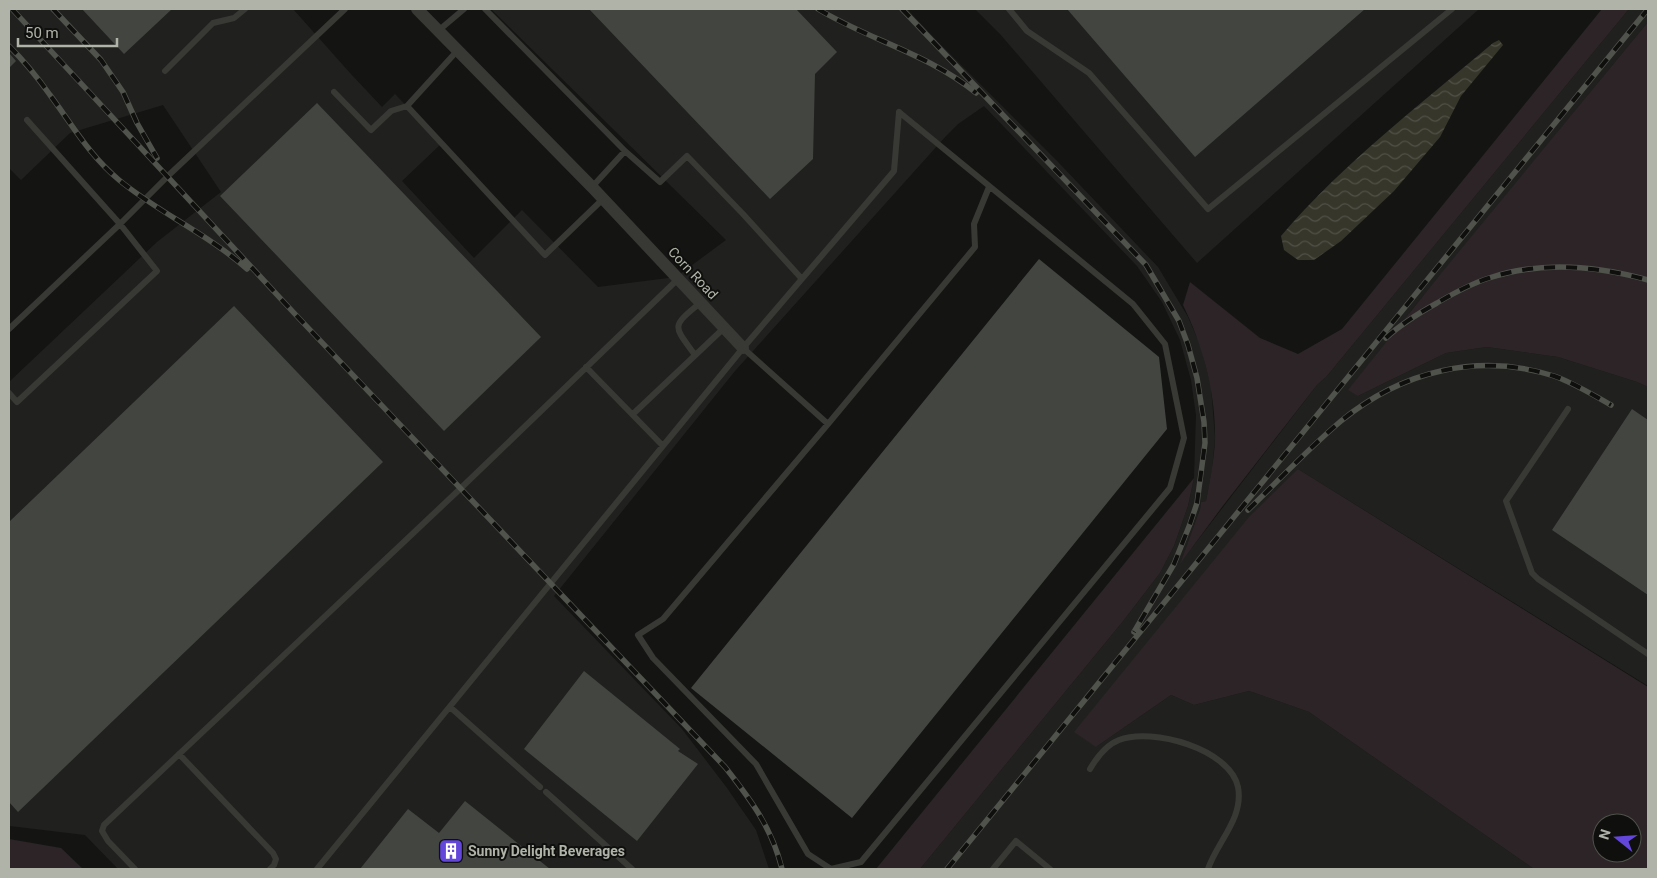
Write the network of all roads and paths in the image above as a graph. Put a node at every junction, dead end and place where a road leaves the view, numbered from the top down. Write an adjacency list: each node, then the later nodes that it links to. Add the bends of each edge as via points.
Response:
1 (245, 9): 10 (lane, via 234,18 214,23)
2 (345, 9): 18 (lane)
3 (417, 9): 8 (street, Corn Road)
4 (464, 9): 8 (lane)
5 (485, 9): 14 (lane)
6 (1009, 9): 7 (lane, via 1027,31 1088,73 1208,209)
7 (1452, 9)
8 (438, 31): 9 (street, Corn Road)
9 (457, 51): 12 (lane); 16 (street, Corn Road)
10 (165, 71)
11 (334, 92): 12 (lane, via 371,130 391,110)
12 (407, 106): 17 (lane, via 545,255)
13 (27, 120): 18 (lane)
14 (625, 151): 16 (lane); 20 (lane, via 660,182 687,156)
15 (989, 186): 20 (lane, via 899,112 894,171); 30 (lane, via 974,224 974,247); 30 (lane, via 1133,304 1164,344 1184,438 1170,488 861,862 831,869 808,854 756,764 653,658 638,635 663,619)
16 (592, 187): 17 (street, Corn Road)
17 (603, 199): 19 (street, Corn Road)
18 (120, 224): 23 (lane); 27 (lane, via 157,271 18,402)
19 (678, 279): 21 (street, Corn Road); 26 (lane)
20 (802, 279): 24 (lane)
21 (700, 303): 22 (street, Corn Road); 25 (lane, via 679,324 680,335)
22 (724, 328): 24 (street, Corn Road); 25 (lane)
23 (9, 329)
24 (743, 348): 30 (lane); 31 (lane)
25 (695, 355): 29 (lane)
26 (586, 367): 29 (lane); 34 (lane)
27 (9, 393)
28 (1568, 409): 32 (lane, via 1506,501 1532,574)
29 (633, 414): 31 (lane)
30 (828, 424)
31 (664, 446): 33 (lane)
32 (1648, 654)
33 (450, 707): 36 (lane); 40 (lane)
34 (179, 754): 38 (lane, via 104,825 102,831 108,841); 39 (lane, via 272,853 276,859)
35 (1090, 769): 44 (lane, via 1110,744 1120,739 1150,735 1184,742 1220,762 1238,787 1238,804)
36 (540, 787)
37 (546, 792): 41 (lane)
38 (135, 869)
39 (270, 869)
40 (316, 869)
41 (632, 869)
42 (993, 869): 43 (lane, via 1016,841)
43 (1050, 869)
44 (1208, 869)

